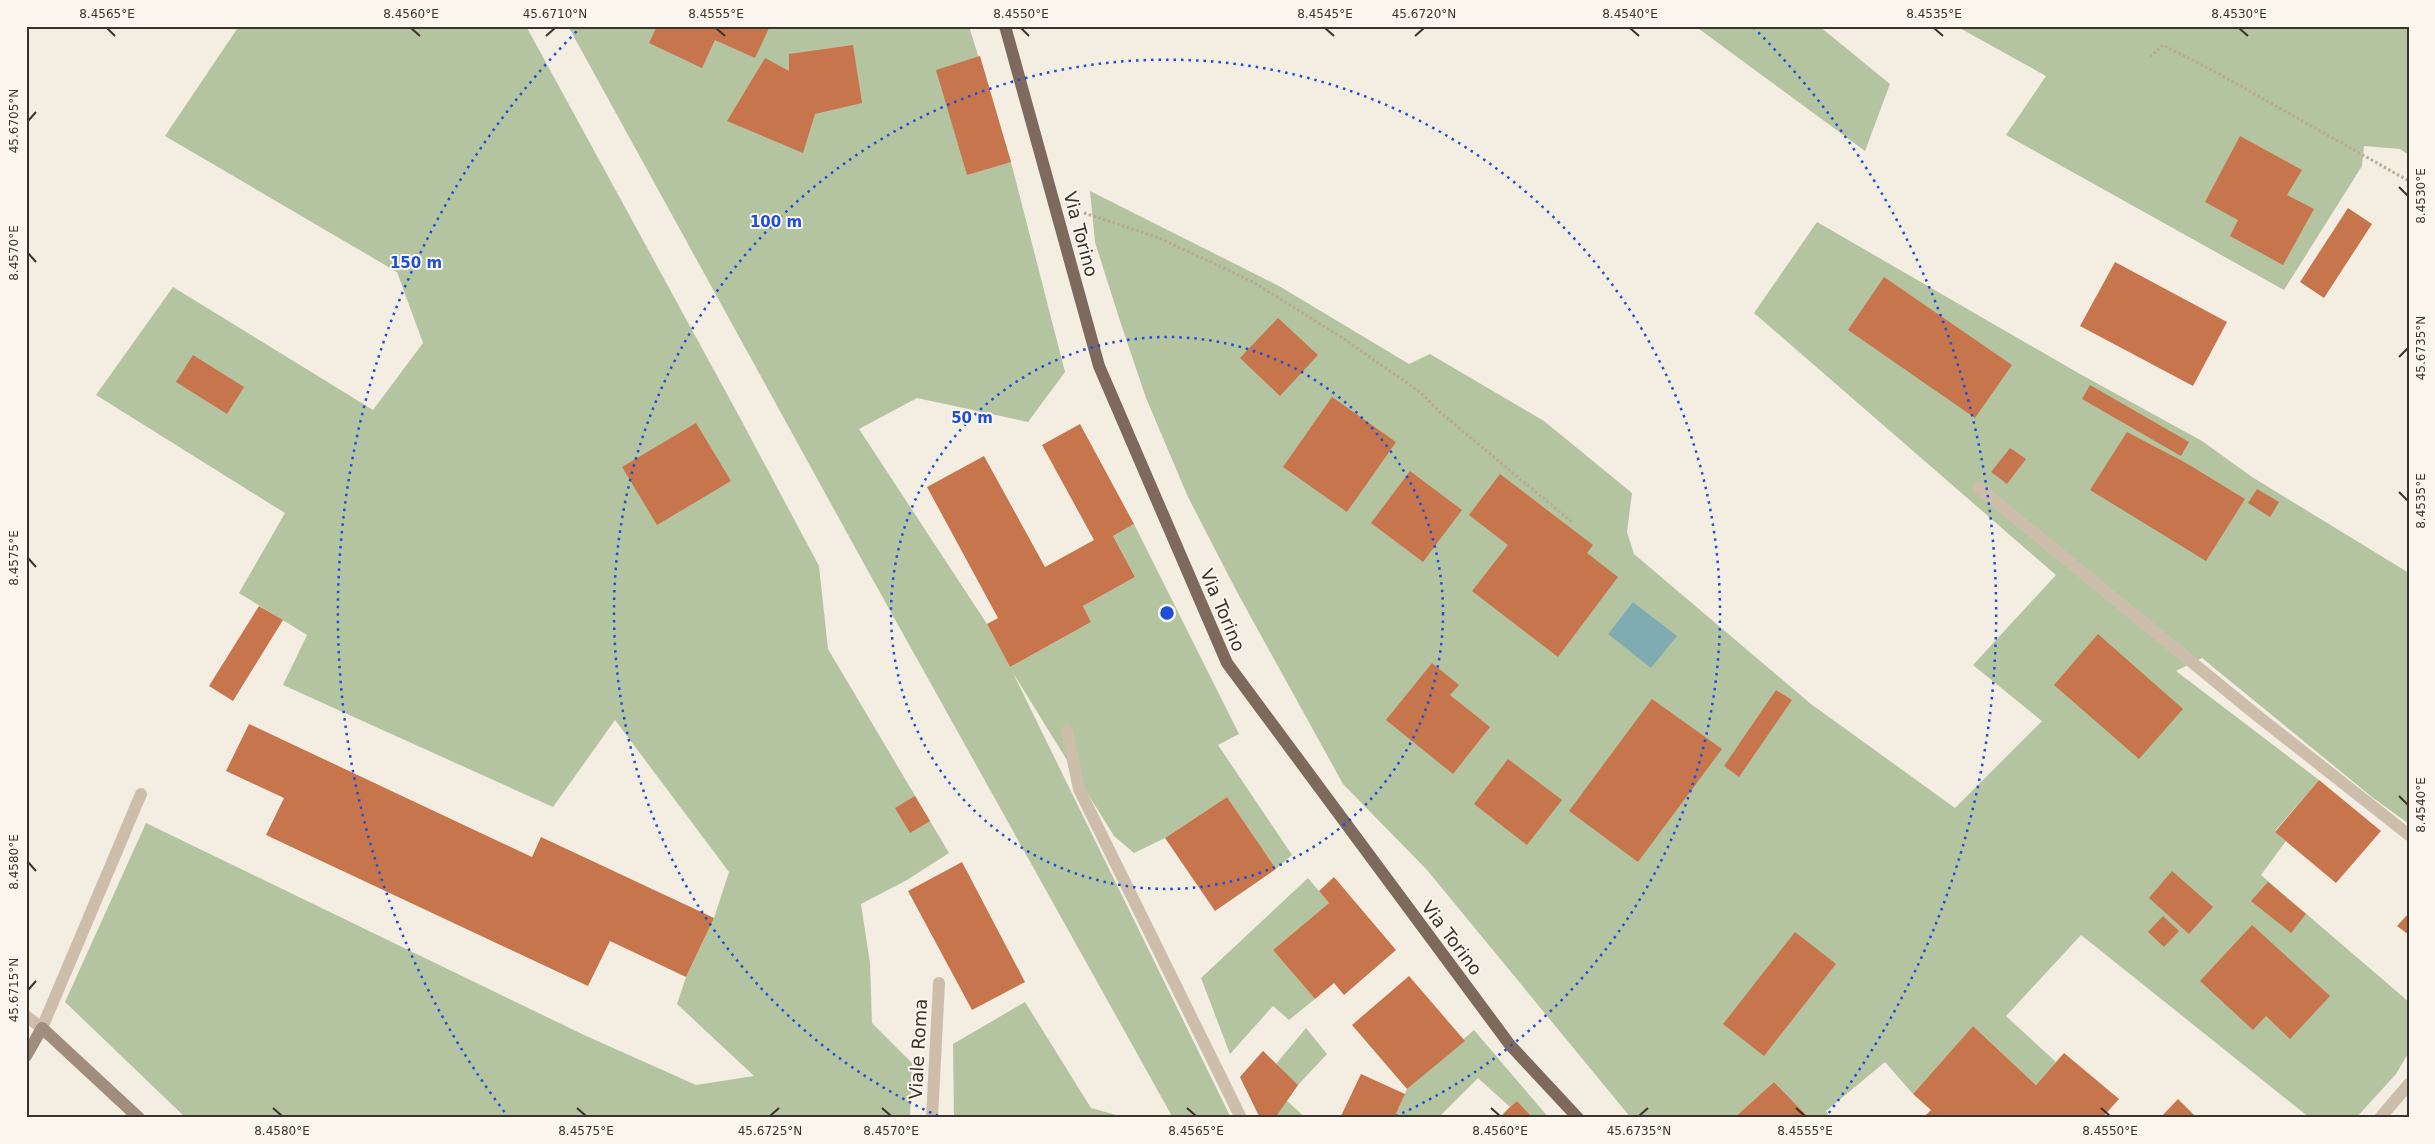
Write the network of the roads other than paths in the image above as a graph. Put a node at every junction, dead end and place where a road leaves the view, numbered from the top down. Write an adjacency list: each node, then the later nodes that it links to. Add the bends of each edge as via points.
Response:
1 (1005, 26): 14 (main road, Via Torino, via 1099,366 1227,663 1510,1045)
2 (1979, 488): 5 (street)
3 (1067, 731): 13 (street, via 1079,789)
4 (141, 794): 8 (street)
5 (2409, 835)
6 (938, 982): 12 (street, Viale Roma)
7 (26, 1016): 8 (street)
8 (42, 1028): 9 (street); 11 (street)
9 (26, 1056)
10 (2409, 1084): 15 (street)
11 (139, 1118)
12 (932, 1118)
13 (1240, 1118)
14 (1578, 1118)
15 (2380, 1118)

